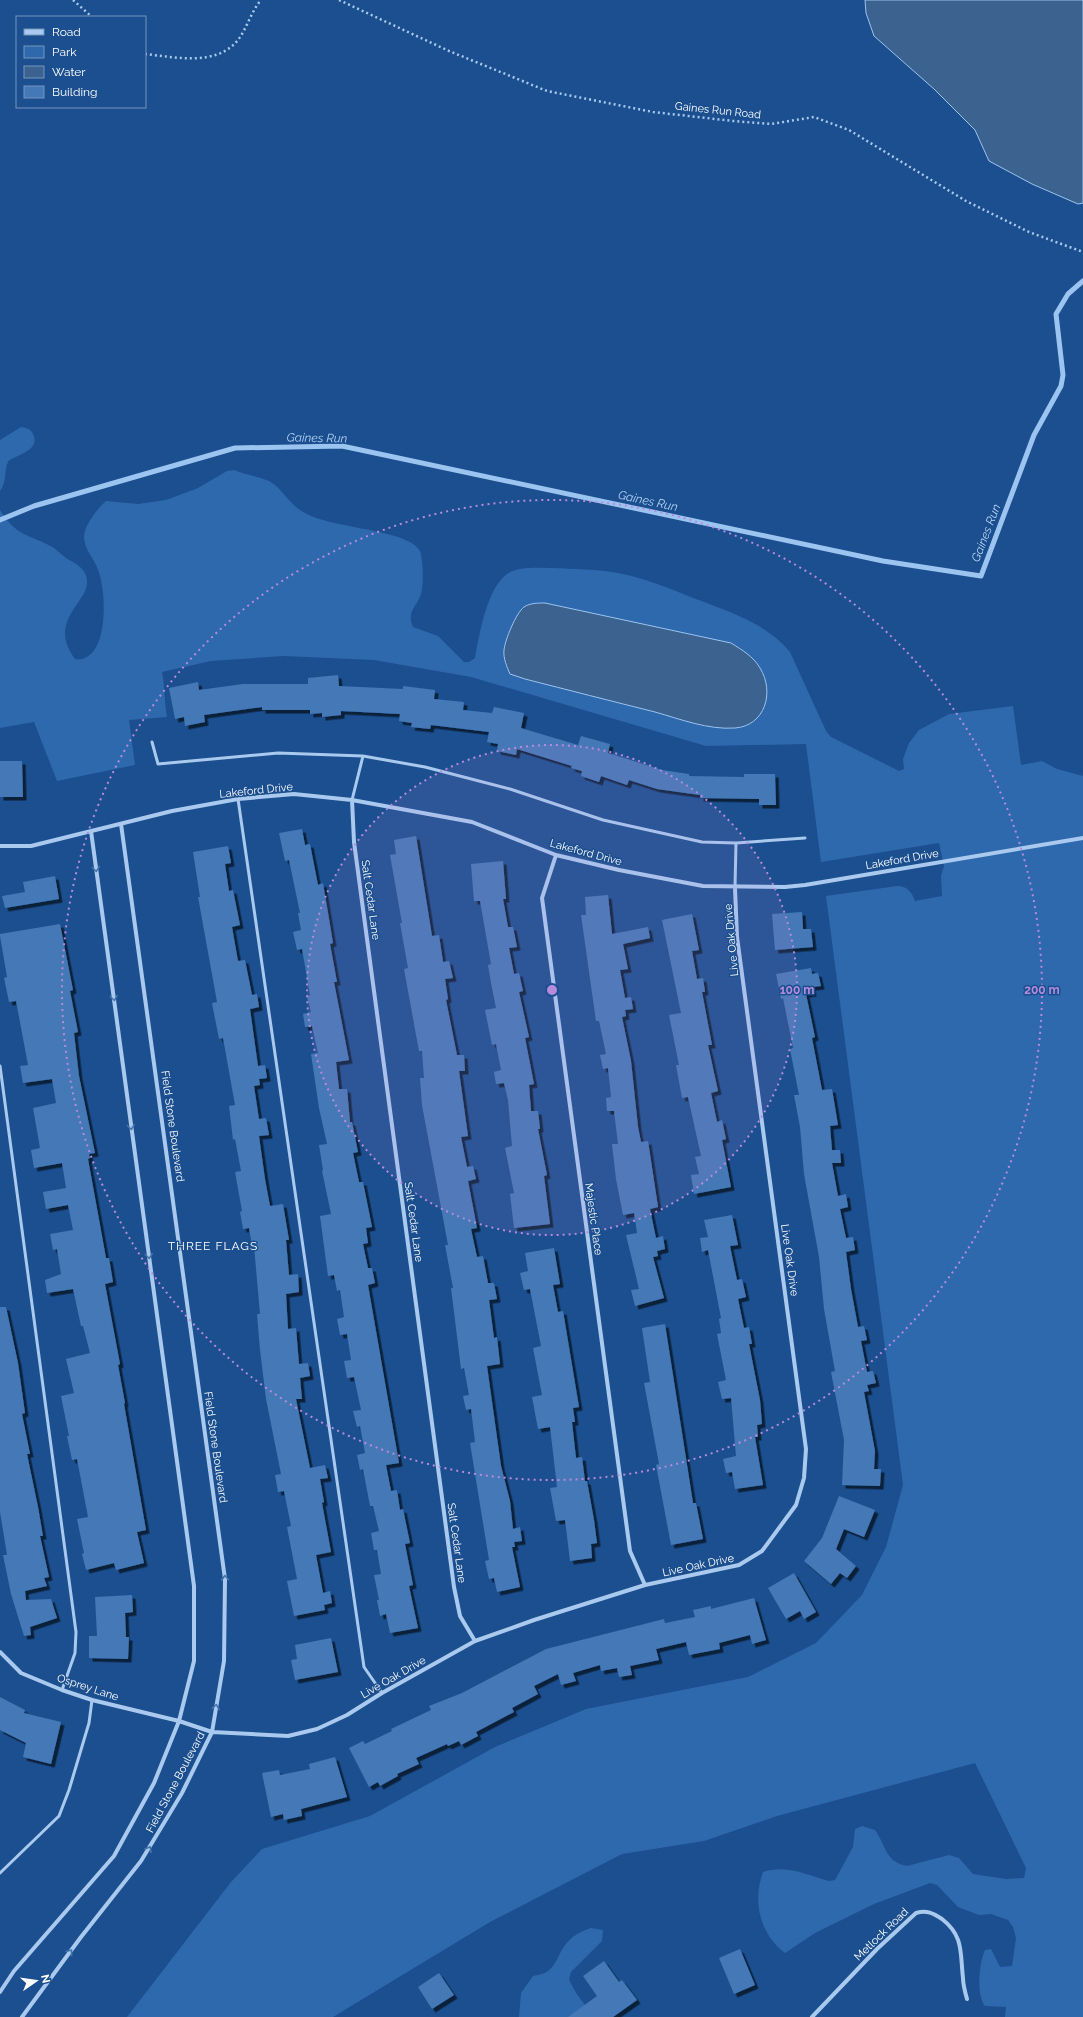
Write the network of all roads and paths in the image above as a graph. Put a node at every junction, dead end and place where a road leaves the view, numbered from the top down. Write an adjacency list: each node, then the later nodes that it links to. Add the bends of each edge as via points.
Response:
1 (73, 0): 4 (path)
2 (261, 0): 5 (path, via 238,40 228,49 205,57 182,58)
3 (339, 0): 6 (path, Gaines Run Road, via 449,51 547,91 653,112 733,121 771,124 814,117 849,130 966,201 1029,232)
4 (91, 16)
5 (146, 54)
6 (1083, 252)
7 (152, 742): 8 (lane, via 158,764 278,753)
8 (363, 756): 10 (lane); 15 (lane, via 425,767 510,789 603,820 702,842)
9 (238, 799): 10 (street, Lakeford Drive, via 294,794); 11 (street, Lakeford Drive); 24 (lane, via 364,1667)
10 (352, 800): 17 (street, Lakeford Drive, via 472,822); 21 (street, Salt Cedar Lane, via 355,850 454,1587 460,1616)
11 (121, 824): 12 (street, Lakeford Drive); 27 (street, Field Stone Boulevard, one-way to 11, via 224,1660 225,1579)
12 (91, 831): 16 (street, Lakeford Drive, via 31,846); 26 (street, Field Stone Boulevard, one-way to 26, via 194,1586 194,1661)
13 (805, 838): 15 (lane)
14 (1083, 838): 18 (street, Lakeford Drive, via 785,888)
15 (736, 843): 18 (lane)
16 (0, 846)
17 (556, 855): 18 (street, Lakeford Drive, via 703,886); 20 (street, Majestic Place, via 542,898 630,1551)
18 (735, 888): 20 (street, Live Oak Drive, via 738,937 806,1449 804,1478 796,1505 762,1551 739,1566)
19 (0, 1066): 23 (lane, via 76,1632 75,1653)
20 (645, 1585): 21 (street, Live Oak Drive)
21 (475, 1641): 24 (street, Live Oak Drive)
22 (0, 1652): 23 (street, Osprey Lane, via 22,1673)
23 (62, 1690): 25 (street, Osprey Lane)
24 (382, 1693): 27 (street, Live Oak Drive, via 347,1715 310,1731 288,1736)
25 (92, 1700): 26 (street, Osprey Lane); 28 (lane, via 74,1775 59,1816)
26 (179, 1721): 27 (street, Live Oak Drive); 29 (street, Field Stone Boulevard, via 154,1783 114,1856 14,1971)
27 (212, 1732): 31 (street, Field Stone Boulevard, one-way to 27, via 81,1936 141,1861 182,1793)
28 (0, 1873)
29 (0, 1992)
30 (967, 1999): 32 (street, Metlock Road, via 962,1978 961,1947 957,1935 949,1925 933,1913 925,1911 916,1913 877,1949)
31 (22, 2017)
32 (812, 2017)

